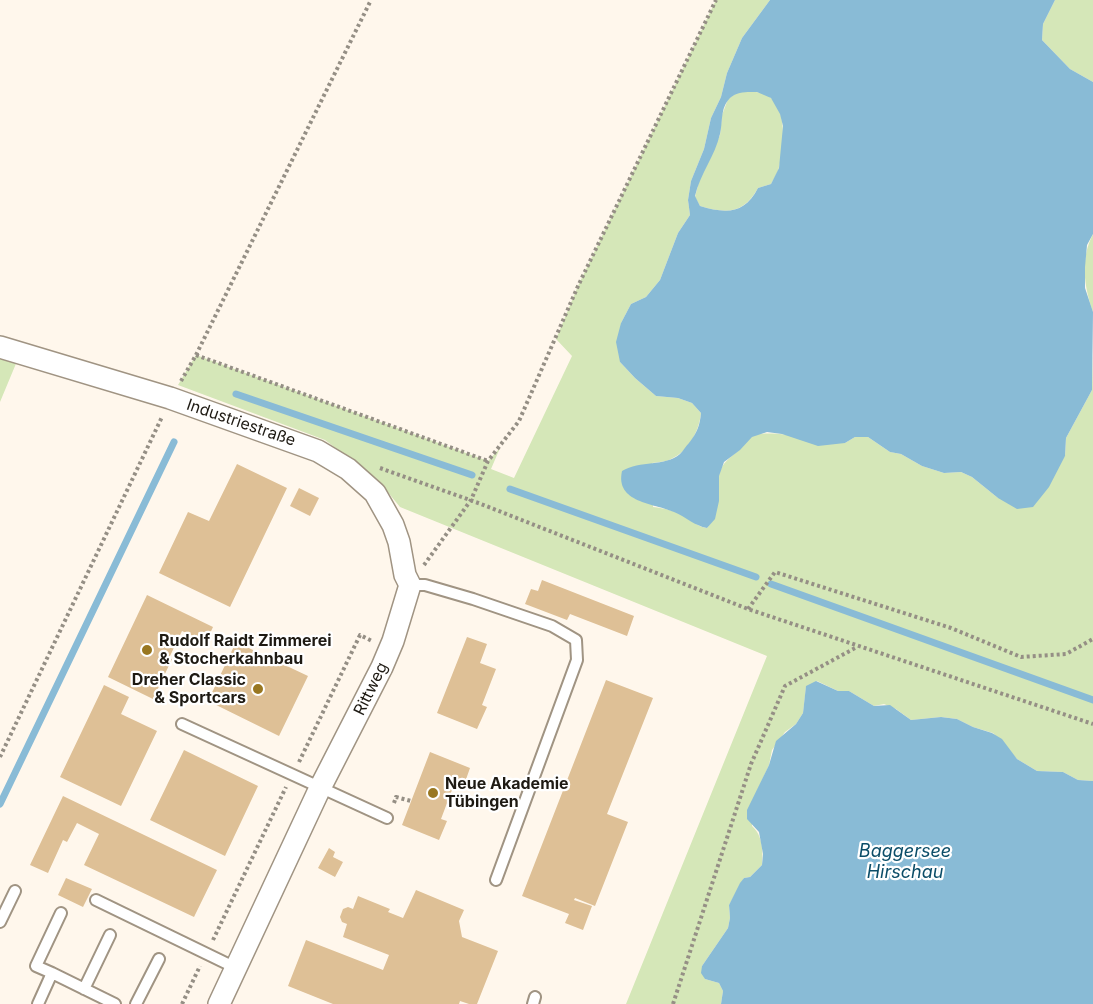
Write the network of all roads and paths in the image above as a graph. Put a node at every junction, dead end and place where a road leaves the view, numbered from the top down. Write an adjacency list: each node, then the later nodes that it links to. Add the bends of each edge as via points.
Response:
1 (371, 0): 4 (path)
2 (716, 0): 6 (path, via 578,286 529,402)
3 (0, 347): 5 (street, Industriestraße)
4 (196, 355): 5 (path); 6 (path)
5 (170, 398): 9 (street, Industriestraße, via 307,446 348,469 383,505 399,542); 16 (path)
6 (488, 461): 8 (path)
7 (378, 467): 8 (path)
8 (471, 500): 9 (path); 10 (path)
9 (410, 585): 13 (street, Rittweg); 20 (lane, via 425,585 473,599 552,626 576,640 577,660)
10 (748, 609): 11 (path, via 776,572 951,628 1021,657 1066,654); 12 (path)
11 (1093, 639)
12 (858, 646): 15 (path); 36 (path, via 785,686 751,764)
13 (389, 649): 17 (path, via 360,635); 18 (street, Rittweg)
14 (182, 724): 17 (lane)
15 (1093, 724)
16 (0, 757)
17 (292, 775): 18 (lane); 26 (path)
18 (320, 788): 19 (lane); 28 (street, Rittweg)
19 (387, 818)
20 (496, 880)
21 (15, 891): 24 (lane)
22 (96, 900): 26 (lane)
23 (61, 913): 29 (lane, via 36,966)
24 (0, 922)
25 (110, 934): 30 (lane)
26 (206, 953): 28 (lane); 35 (path)
27 (159, 959): 34 (lane)
28 (236, 968): 31 (street, Rittweg)
29 (52, 973): 30 (lane); 32 (lane)
30 (84, 989): 33 (lane)
31 (221, 1003)
32 (38, 1004)
33 (114, 1004)
34 (136, 1004)
35 (182, 1004)
36 (673, 1004)

